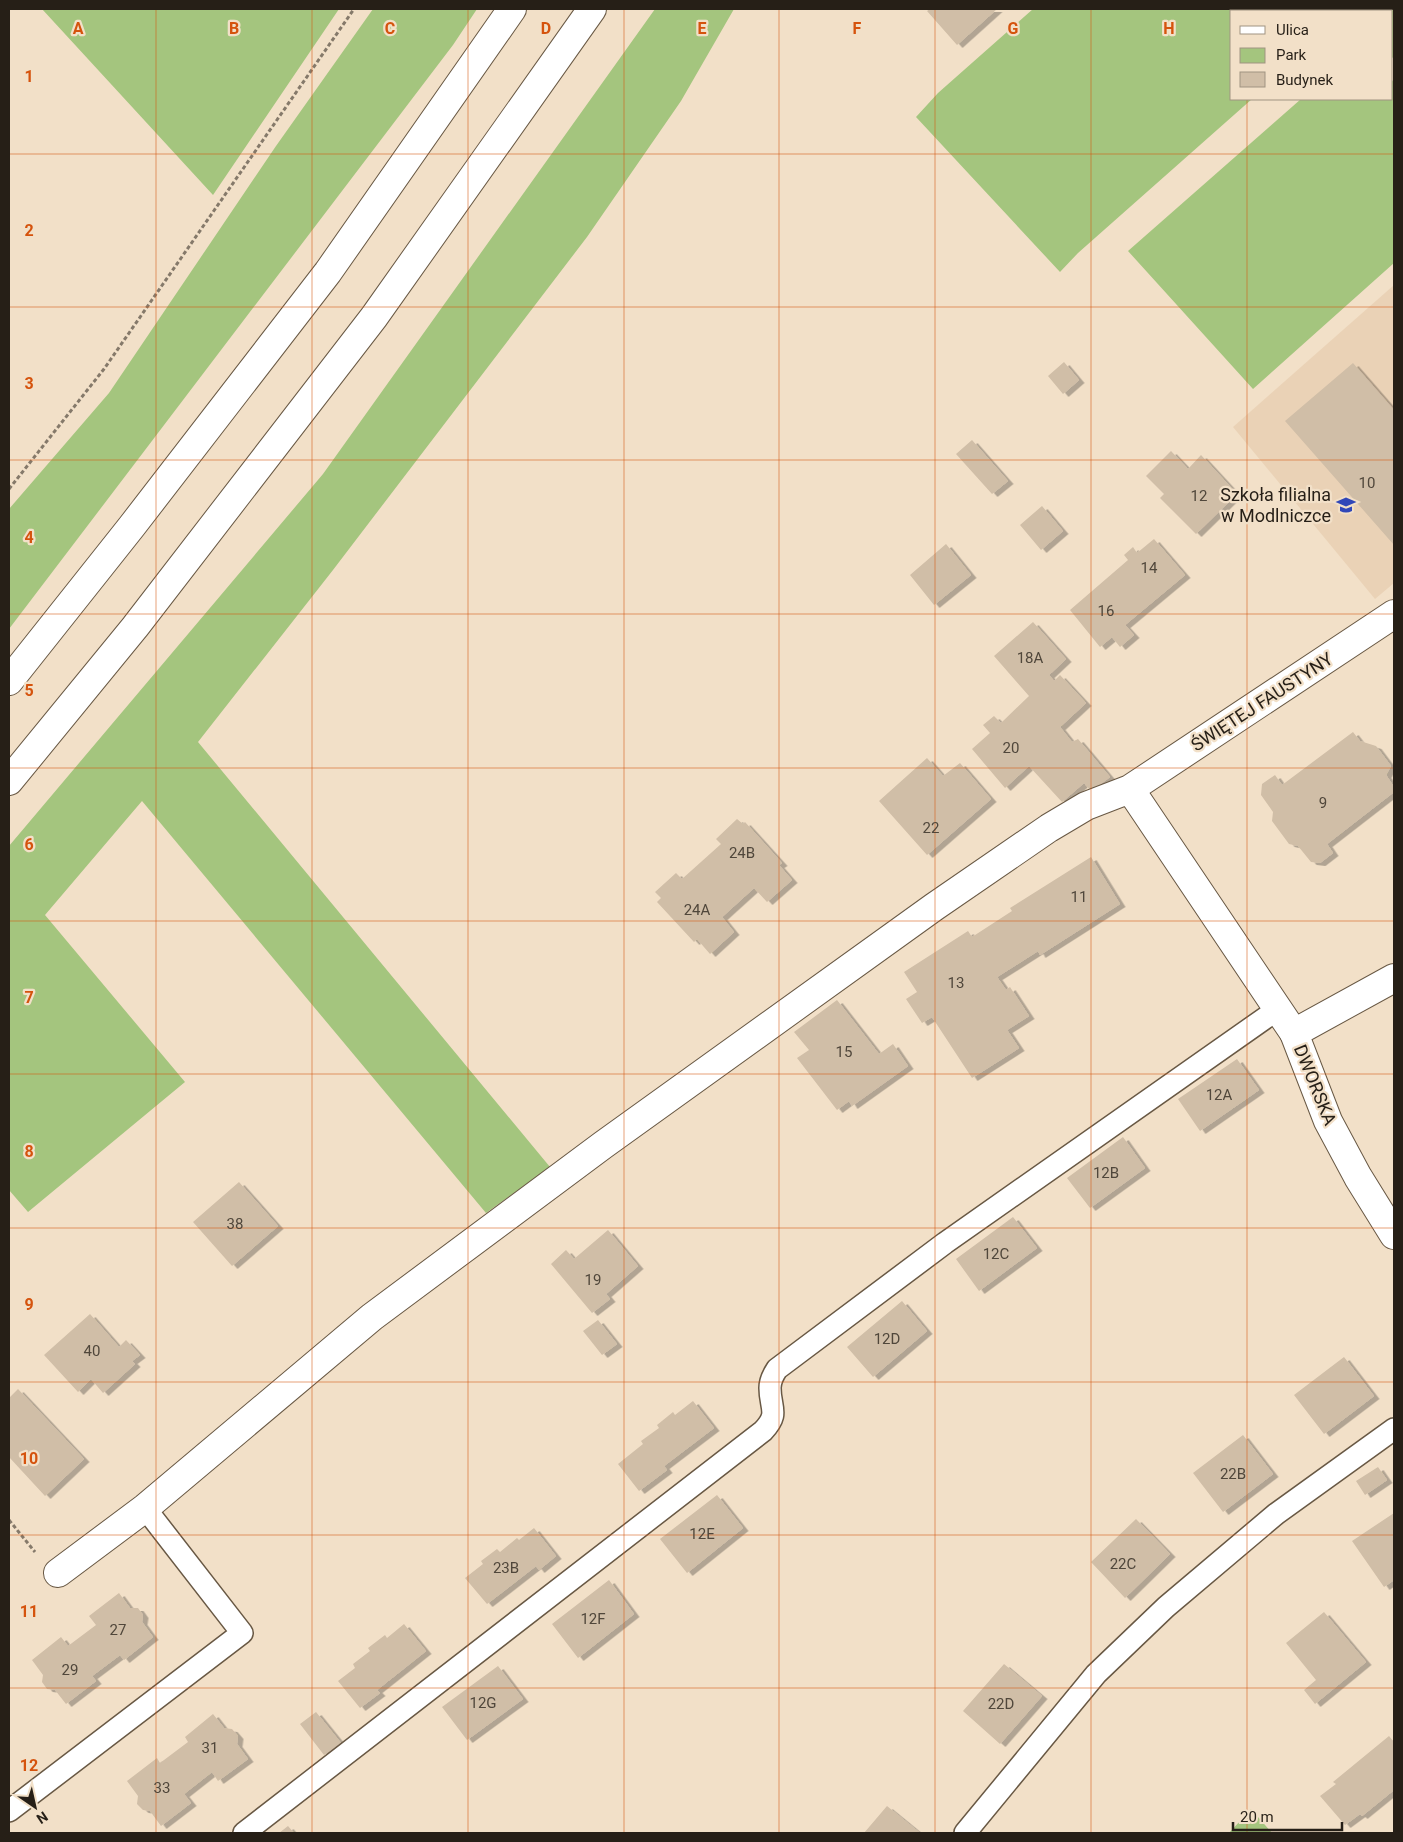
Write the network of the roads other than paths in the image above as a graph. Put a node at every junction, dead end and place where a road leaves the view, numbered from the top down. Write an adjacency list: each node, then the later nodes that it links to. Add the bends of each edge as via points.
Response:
1 (512, 9): 4 (main road, via 328,272)
2 (592, 9): 5 (main road, via 374,317 135,627)
3 (1394, 614): 6 (main road, ŚWIĘTEJ FAUSTYNY)
4 (9, 681)
5 (9, 781)
6 (1130, 790): 8 (main road); 12 (main road, ŚWIĘTEJ FAUSTYNY, via 1086,806 1049,828 603,1145 372,1317)
7 (1394, 978): 9 (main road, DWORSKA)
8 (1278, 1009): 9 (main road); 15 (lane, via 945,1243 777,1369 770,1389 774,1413 763,1430)
9 (1294, 1033): 10 (main road, DWORSKA, via 1328,1121)
10 (1394, 1235)
11 (1394, 1429): 16 (lane, via 1276,1514 1166,1607 1096,1674)
12 (145, 1508): 13 (main road, ŚWIĘTEJ FAUSTYNY); 14 (lane, via 242,1633)
13 (58, 1573)
14 (9, 1811)
15 (244, 1833)
16 (965, 1833)

